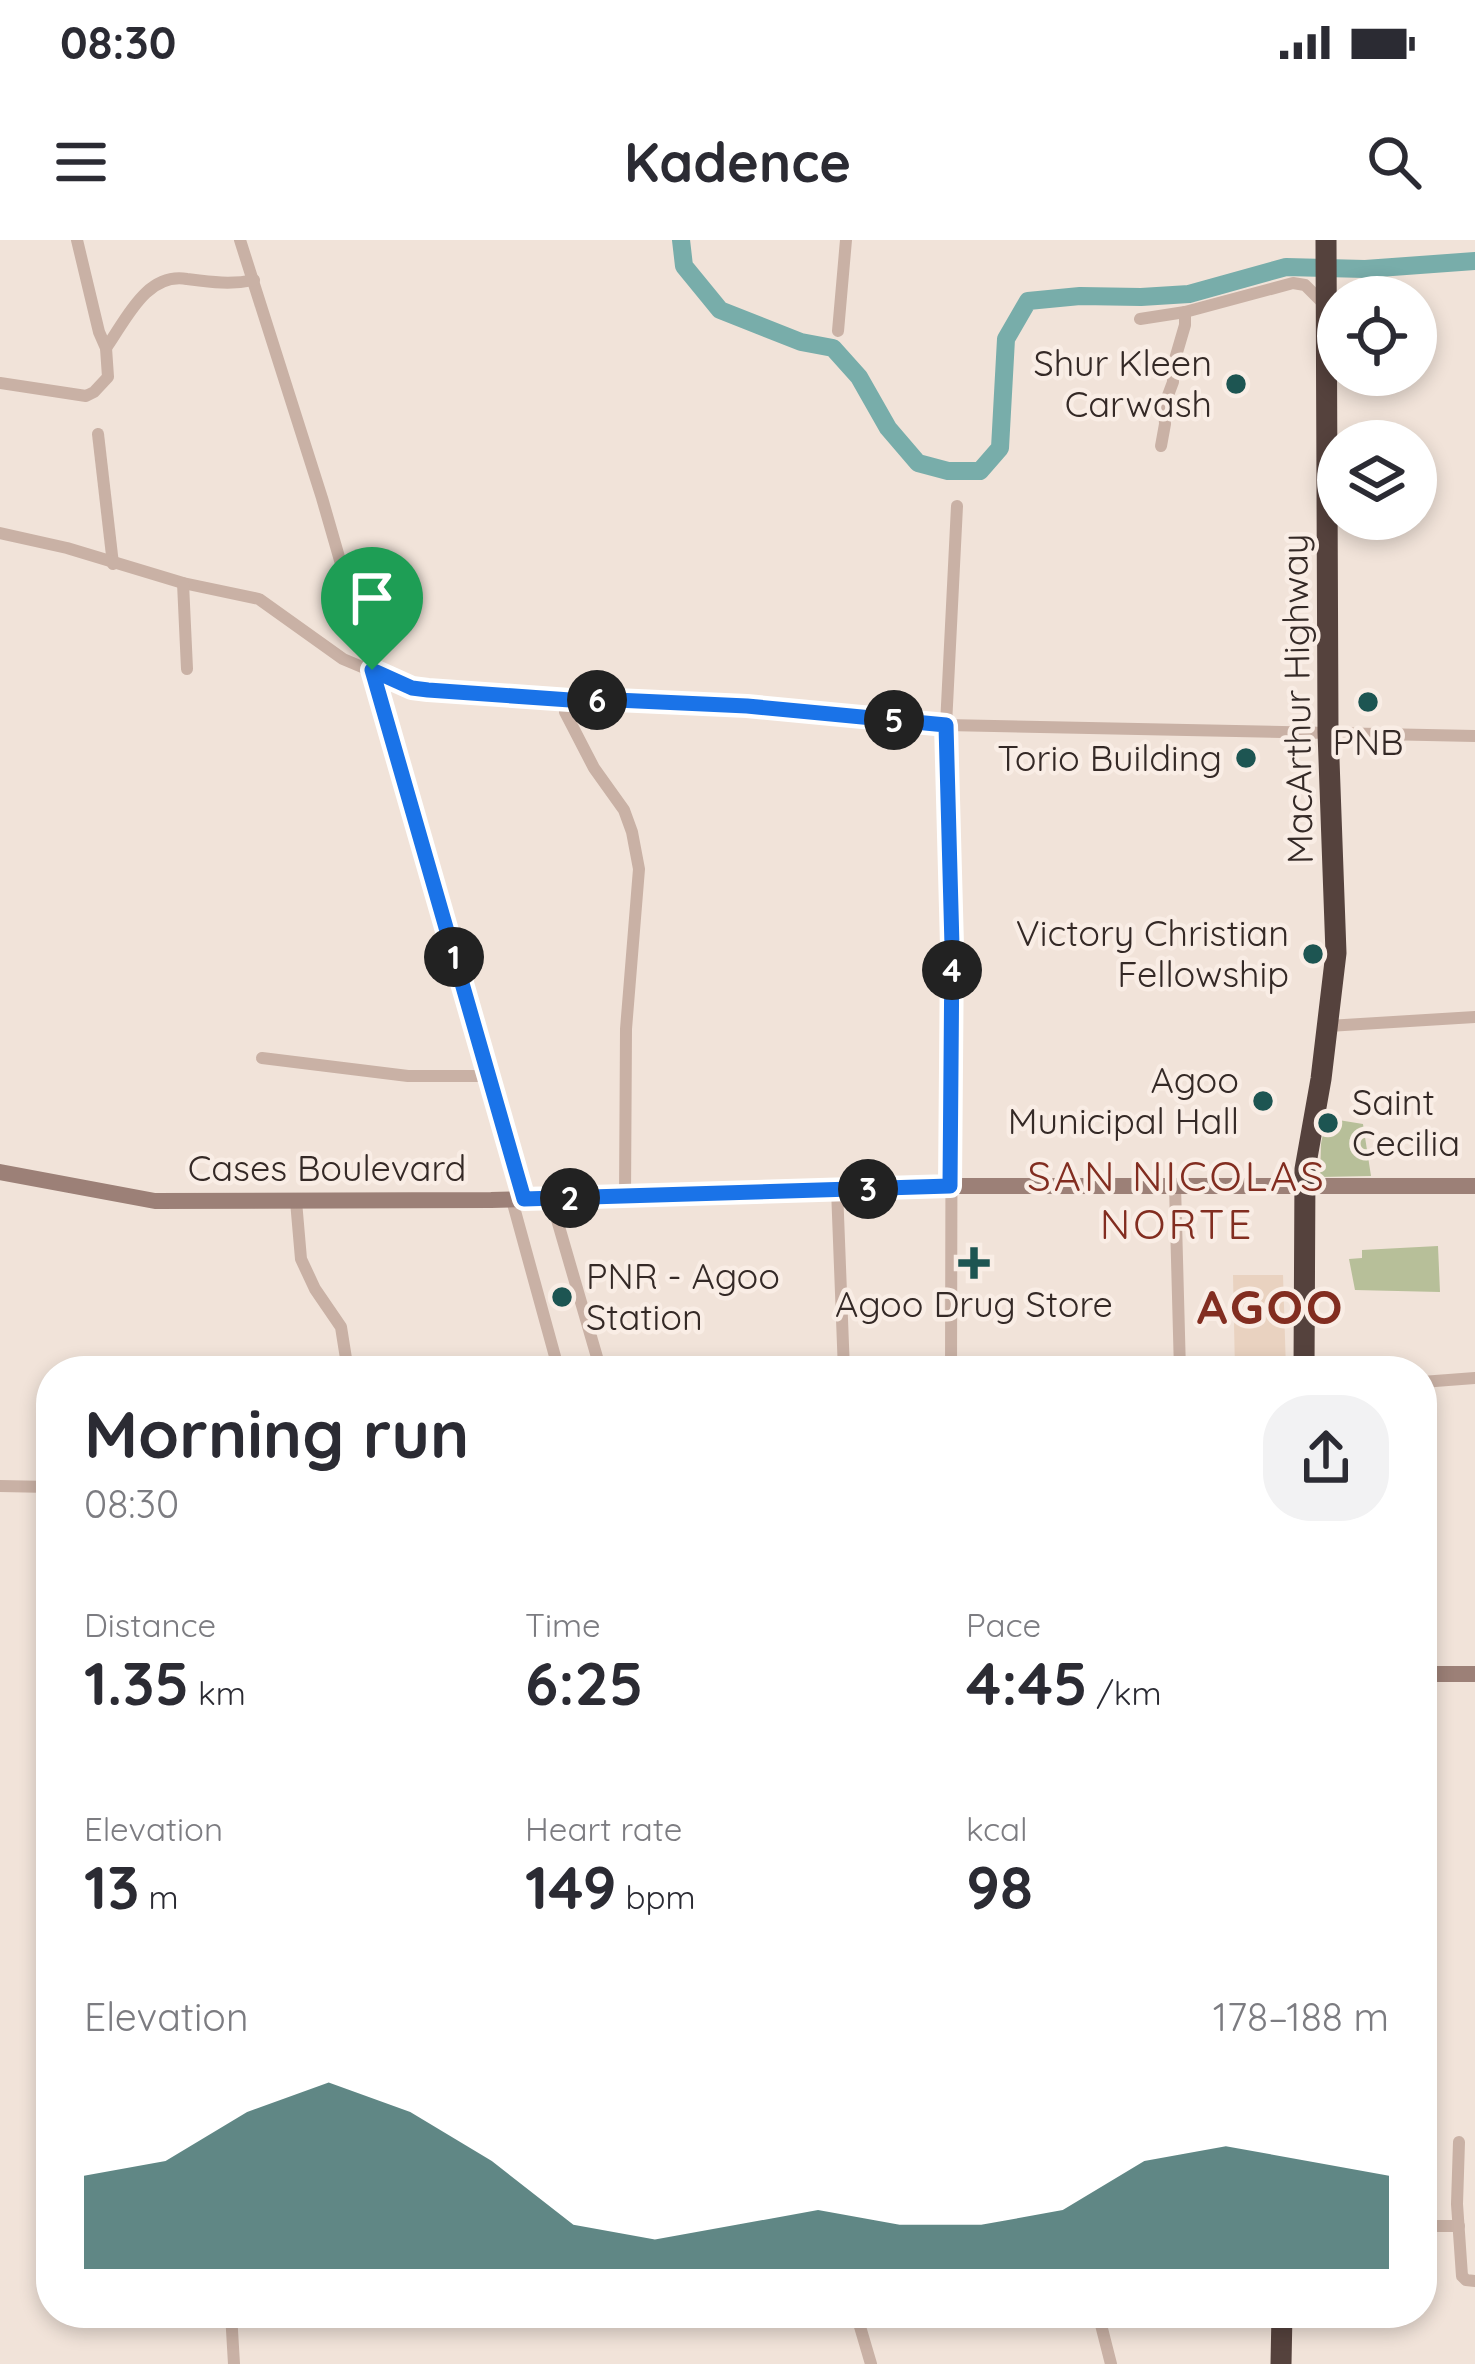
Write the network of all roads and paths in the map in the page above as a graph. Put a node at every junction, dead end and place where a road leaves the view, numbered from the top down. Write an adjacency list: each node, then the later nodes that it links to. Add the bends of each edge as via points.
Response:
1 (77, 240): 11 (street)
2 (240, 240): 6 (street)
3 (846, 240): 10 (street)
4 (1327, 240): 5 (highway, MacArthur Highway)
5 (1327, 276)
6 (254, 280): 11 (street, via 157,282); 21 (street)
7 (1317, 293): 8 (street, via 1293,283)
8 (1185, 312): 9 (street); 15 (street)
9 (1140, 319)
10 (838, 331)
11 (106, 348): 12 (street, via 108,376 86,396)
12 (0, 383)
13 (1327, 396): 24 (highway, MacArthur Highway)
14 (98, 434): 18 (street)
15 (1162, 446)
16 (956, 506): 23 (street)
17 (0, 533): 18 (street)
18 (113, 564): 19 (street)
19 (183, 584): 20 (street); 21 (street, via 259,598)
20 (188, 669)
21 (372, 670): 22 (street, via 412,688); 29 (street)
22 (564, 700): 23 (street); 36 (street, via 594,768 624,810 639,869 626,1029)
23 (946, 725): 24 (street); 33 (street)
24 (1328, 732): 25 (street); 27 (highway, MacArthur Highway, via 1336,952)
25 (1475, 736)
26 (1475, 1017): 27 (street)
27 (1328, 1026): 32 (highway, MacArthur Highway)
28 (262, 1058): 29 (street, via 408,1076)
29 (490, 1076): 38 (street)
30 (0, 1172): 39 (street, Cases Boulevard, via 155,1201)
31 (1175, 1185): 32 (street, Cases Boulevard); 33 (street, Cases Boulevard); 45 (street)
32 (1304, 1185): 34 (street, Cases Boulevard); 46 (highway, MacArthur Highway)
33 (950, 1186): 35 (street, Cases Boulevard); 44 (street)
34 (1475, 1186)
35 (837, 1190): 36 (street, Cases Boulevard); 43 (street)
36 (625, 1197): 37 (street, Cases Boulevard)
37 (551, 1199): 38 (street, Cases Boulevard); 42 (street)
38 (518, 1200): 39 (street, Cases Boulevard); 41 (street)
39 (296, 1201): 40 (street, via 301,1259 341,1327)
40 (346, 1356)
41 (555, 1356)
42 (597, 1356)
43 (843, 1356)
44 (950, 1356)
45 (1180, 1356)
46 (1304, 1356)
47 (1475, 1378): 48 (street)
48 (1437, 1381)
49 (0, 1486): 50 (street)
50 (36, 1487)
51 (1437, 1674): 52 (street)
52 (1475, 1674)
53 (1459, 2142): 54 (street)
54 (1459, 2225): 55 (street); 56 (street, via 1462,2276)
55 (1437, 2226)
56 (1475, 2281)
57 (232, 2328): 61 (street)
58 (861, 2328): 62 (street)
59 (1102, 2328): 63 (street)
60 (1282, 2328): 64 (highway)
61 (234, 2364)
62 (872, 2364)
63 (1112, 2364)
64 (1281, 2364)

